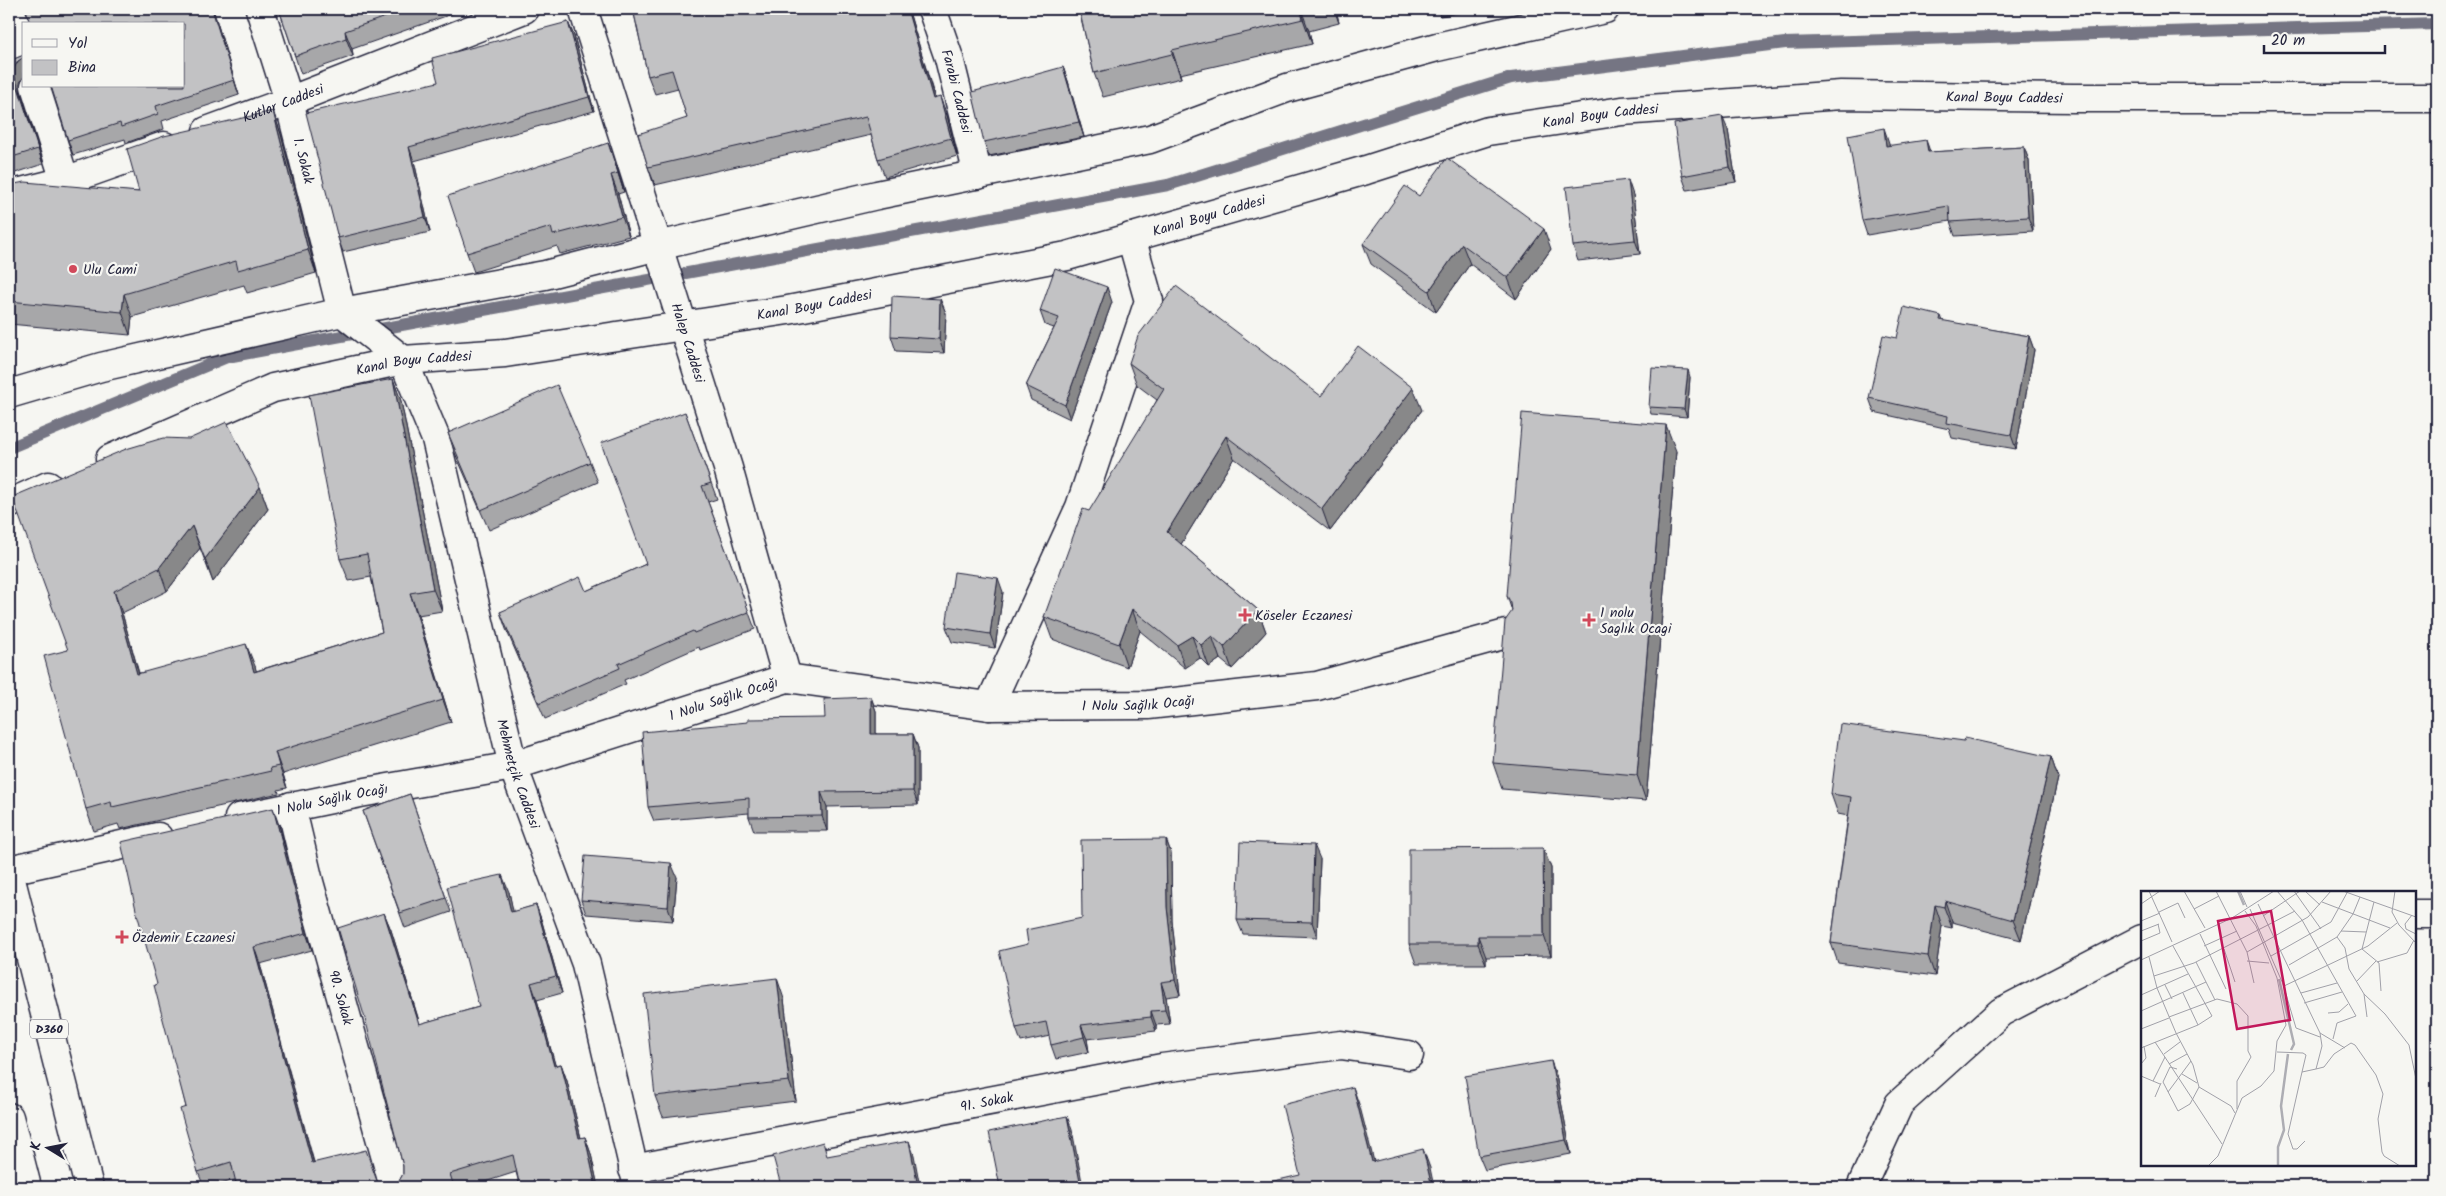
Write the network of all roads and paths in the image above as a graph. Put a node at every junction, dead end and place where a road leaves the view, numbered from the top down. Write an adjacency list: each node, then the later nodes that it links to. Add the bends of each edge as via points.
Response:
1 (10, 9): 7 (main road)
2 (260, 9): 10 (main road, 1. Sokak)
3 (524, 9): 10 (main road, Kutlar Caddesi)
4 (583, 9): 15 (main road, Halep Caddesi)
5 (932, 9): 11 (main road, Farabi Caddesi, via 949,58)
6 (1604, 9): 11 (main road, via 1437,47 1287,88 1150,139)
7 (22, 46)
8 (36, 88): 12 (main road)
9 (2437, 98): 14 (main road, Kanal Boyu Caddesi, via 1841,94 1622,112 1488,131 1366,170)
10 (289, 102): 12 (main road, Kutlar Caddesi); 16 (main road, 1. Sokak)
11 (978, 174): 15 (main road)
12 (65, 181): 13 (main road, Kutlar Caddesi)
13 (9, 195)
14 (1131, 237): 17 (main road, Kanal Boyu Caddesi, via 1058,258 788,310); 23 (main road, via 1149,300 1080,508)
15 (658, 246): 16 (main road, via 545,275); 17 (main road, Halep Caddesi)
16 (342, 312): 18 (main road); 19 (main road, via 101,367)
17 (684, 326): 18 (main road, Kanal Boyu Caddesi, via 505,353); 22 (main road, Halep Caddesi)
18 (403, 360): 20 (main road, Kanal Boyu Caddesi, via 273,388); 24 (main road, Mehmetçik Caddesi, via 436,439)
19 (9, 394)
20 (9, 504)
21 (1506, 634): 23 (main road, 1 Nolu Sağlık Ocağı, via 1317,686 1148,705)
22 (787, 678): 23 (main road, 1 Nolu Sağlık Ocağı); 24 (main road, 1 Nolu Sağlık Ocağı)
23 (989, 706)
24 (513, 766): 25 (main road, 1 Nolu Sağlık Ocağı); 34 (main road, Mehmetçik Caddesi, via 586,964)
25 (291, 806): 26 (main road, 1 Nolu Sağlık Ocağı); 37 (main road, 90. Sokak)
26 (217, 823)
27 (179, 832): 28 (main road)
28 (9, 871): 36 (main road, D360)
29 (2416, 914): 30 (main road)
30 (2437, 914)
31 (2141, 940): 38 (main road, via 2001,1012 1899,1104)
32 (1409, 1055): 34 (main road, 91. Sokak, via 1341,1046 1162,1068)
33 (9, 1117): 35 (main road)
34 (636, 1178)
35 (27, 1187)
36 (89, 1187)
37 (394, 1187)
38 (1861, 1187)

